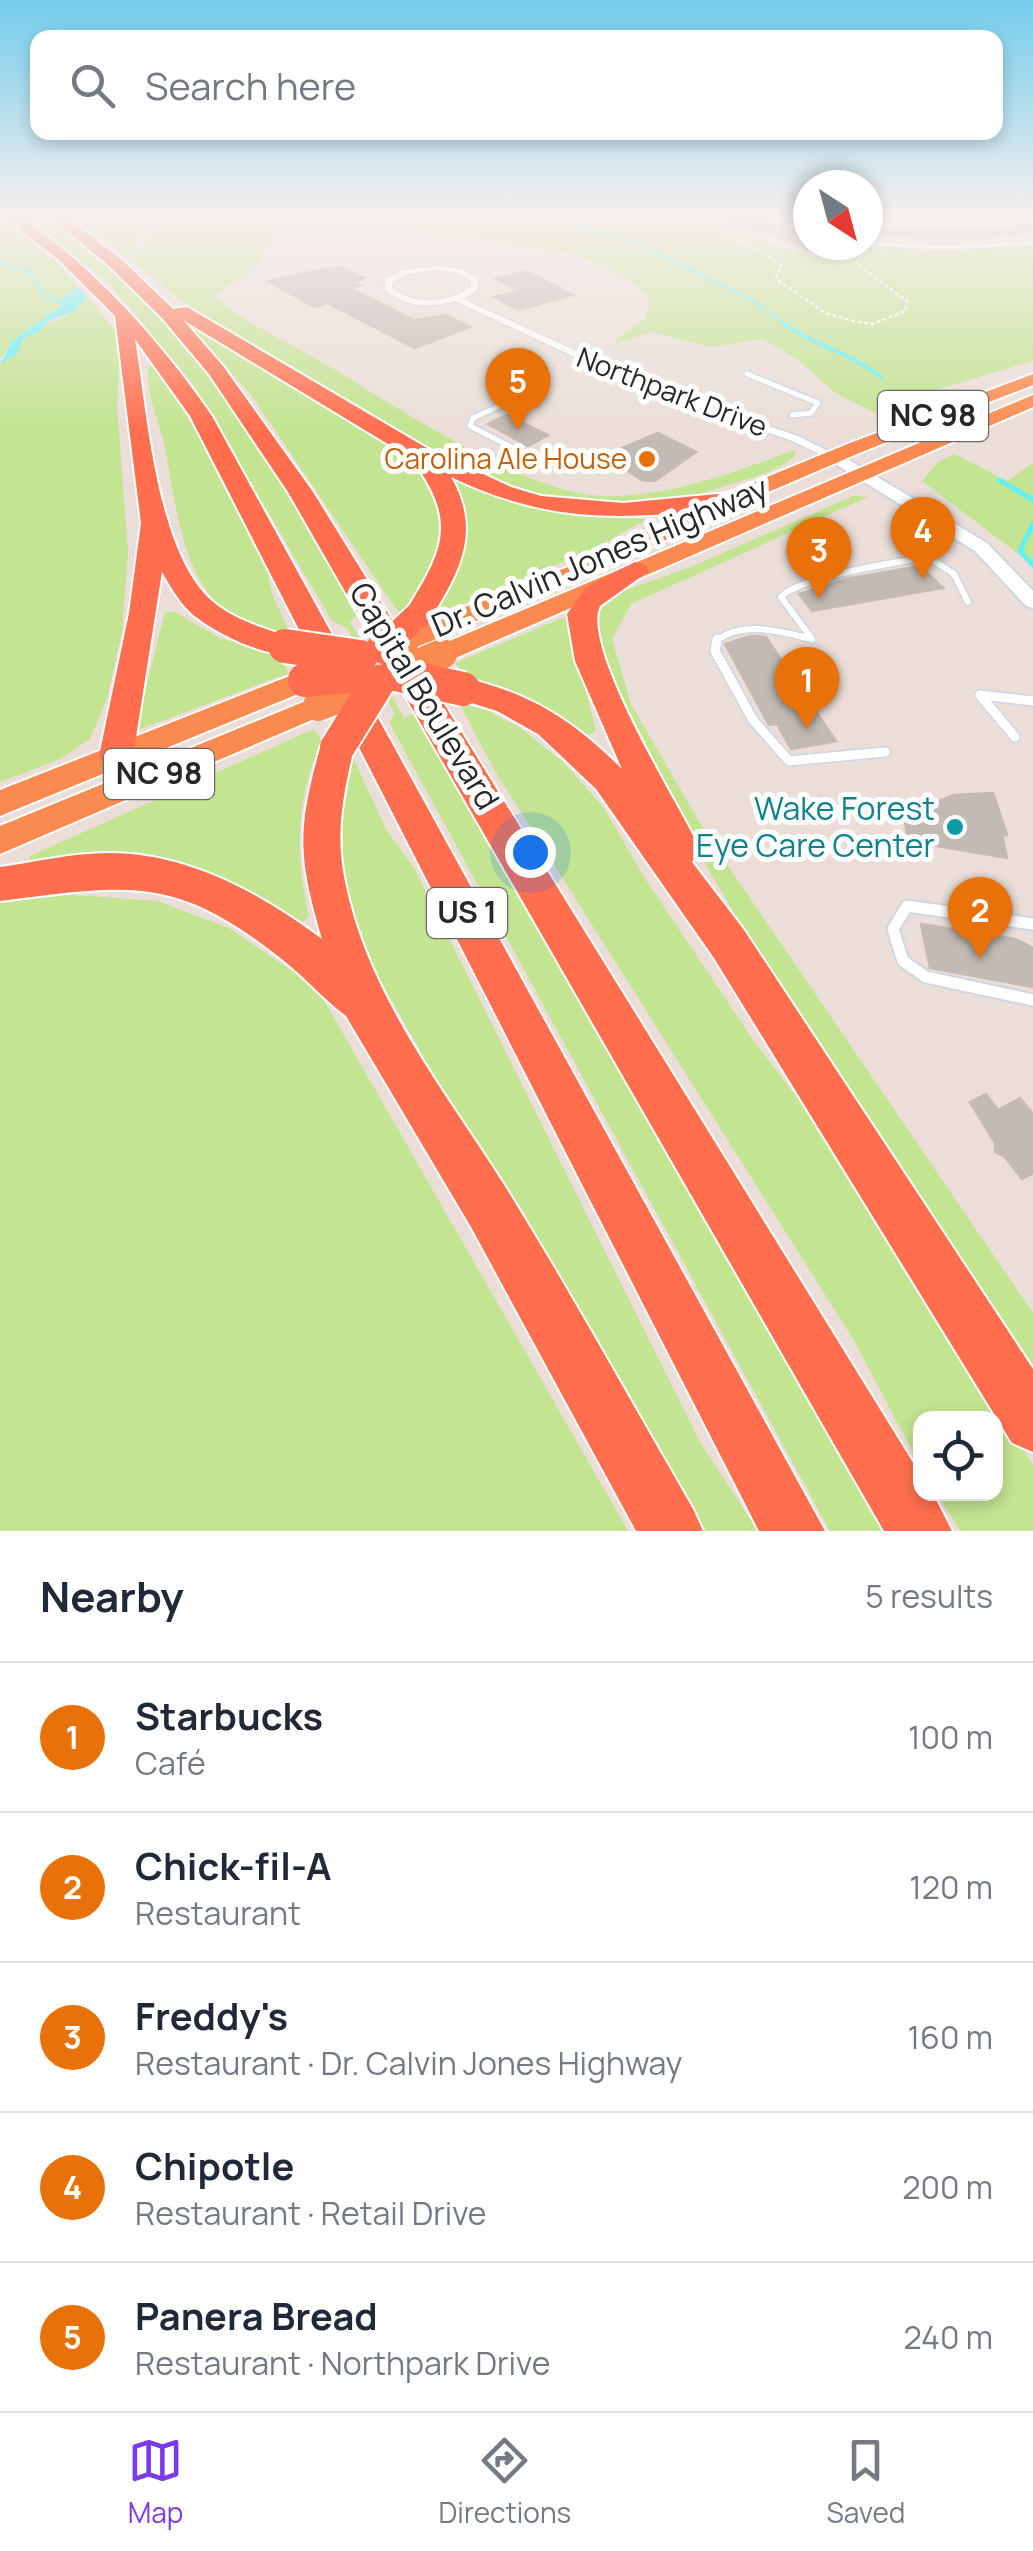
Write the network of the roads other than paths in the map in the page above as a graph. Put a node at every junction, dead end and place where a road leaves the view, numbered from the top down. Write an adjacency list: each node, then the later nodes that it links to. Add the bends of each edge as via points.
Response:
1 (115, 287): 6 (highway, Capital Boulevard / US 1)
2 (128, 287): 6 (highway, Capital Boulevard / US 1)
3 (389, 287): 5 (street, via 410,300)
4 (474, 287): 5 (street)
5 (456, 298): 13 (street, Northpark Drive, via 662,394)
6 (137, 302): 12 (highway); 17 (highway, via 131,358); 37 (highway, Capital Boulevard / US 1); 38 (highway, Capital Boulevard / US 1, via 225,378 303,499)
7 (747, 374): 11 (lane, via 818,403 811,414)
8 (1033, 378): 13 (highway, Dr. Calvin Jones Highway / NC 98)
9 (1033, 400): 15 (highway, Dr. Calvin Jones Highway / NC 98)
10 (508, 402): 14 (lane, via 473,418 470,426)
11 (792, 415)
12 (417, 452): 16 (highway, via 539,503 623,512); 21 (highway, via 447,487 457,517)
13 (834, 458): 15 (street); 16 (highway, Dr. Calvin Jones Highway / NC 98)
14 (544, 464)
15 (862, 474): 18 (highway, Dr. Calvin Jones Highway / NC 98); 20 (street, via 981,548)
16 (728, 501): 21 (highway, Dr. Calvin Jones Highway / NC 98)
17 (154, 523): 22 (highway, bridge, via 178,577 218,622 286,646); 27 (highway)
18 (636, 571): 21 (highway, Dr. Calvin Jones Highway / NC 98); 32 (highway, via 584,609 592,666)
19 (968, 602): 26 (lane, via 962,582 938,560 902,559 788,589 782,597 787,610 812,640 761,628 715,642 753,720 789,761)
20 (1033, 602)
21 (430, 633): 22 (highway, bridge); 22 (highway, bridge)
22 (378, 666): 23 (highway, bridge); 32 (highway, bridge, via 509,703 582,750); 34 (highway, bridge, via 338,748 320,810 326,886)
23 (312, 693): 27 (highway, NC 98); 29 (highway, NC 98)
24 (1033, 701): 25 (lane, via 980,695)
25 (1015, 737)
26 (884, 752)
27 (116, 756): 28 (highway, NC 98)
28 (0, 803)
29 (0, 840)
30 (0, 884): 34 (highway, via 110,870 161,876 246,909 283,932)
31 (1033, 924): 33 (lane, via 907,906 893,929 903,962 926,977)
32 (729, 944): 35 (highway)
33 (1033, 1000)
34 (362, 1002): 36 (highway, via 490,1209)
35 (1033, 1422)
36 (670, 1531)
37 (793, 1531)
38 (920, 1531)

